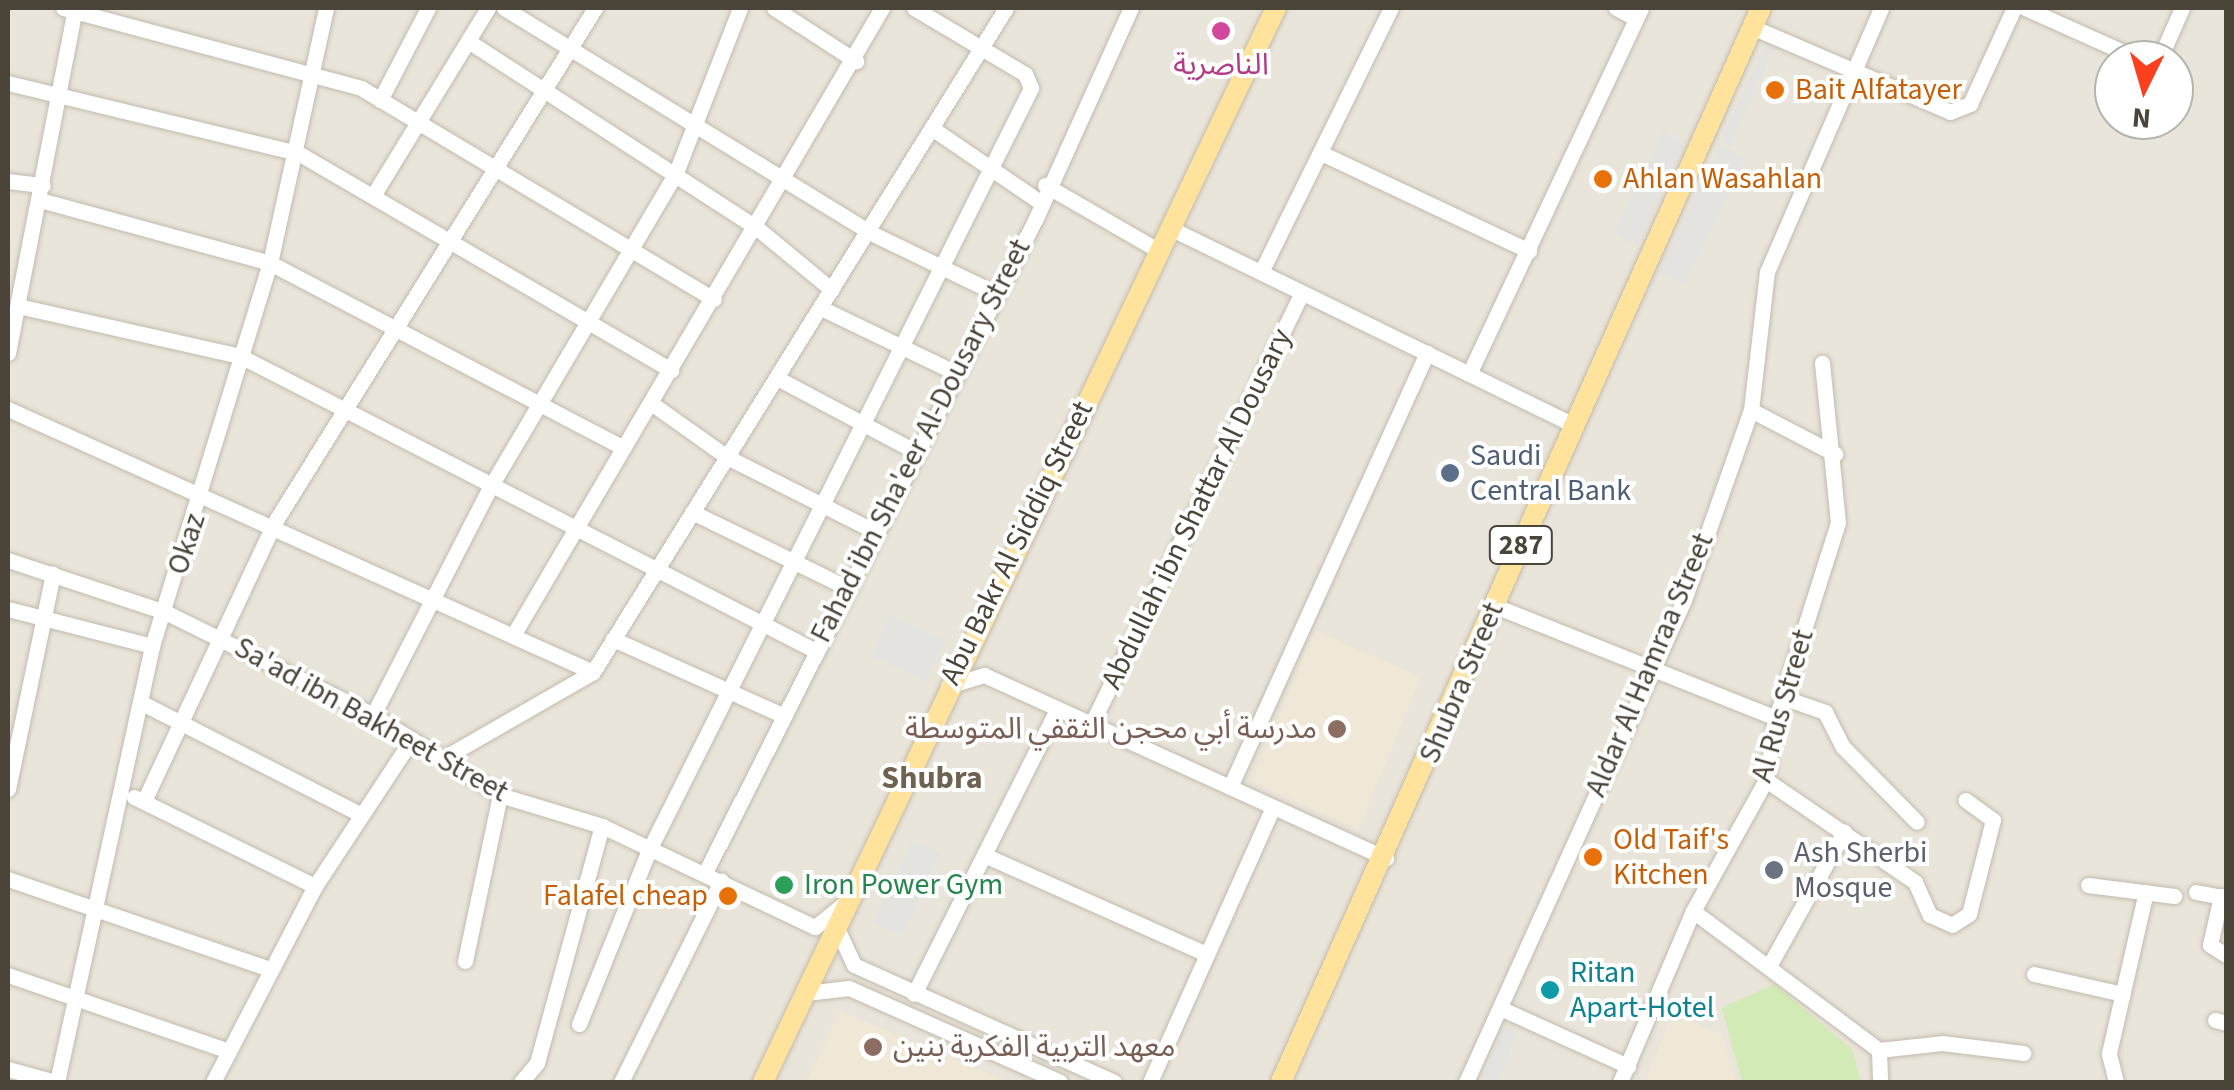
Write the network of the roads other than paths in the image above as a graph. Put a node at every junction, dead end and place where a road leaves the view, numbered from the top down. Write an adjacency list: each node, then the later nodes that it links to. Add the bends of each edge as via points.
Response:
1 (71, 8): 29 (street); 32 (street)
2 (326, 8): 29 (street, Okaz)
3 (428, 8): 33 (street)
4 (488, 8): 24 (street)
5 (504, 8): 25 (street)
6 (596, 8): 25 (street)
7 (740, 8): 35 (street)
8 (774, 8): 27 (street)
9 (882, 8): 27 (street)
10 (914, 8): 26 (street)
11 (1006, 8): 26 (street)
12 (1131, 8): 45 (street, Fahad ibn Sha'eer Al-Dousary Street)
13 (1276, 8): 48 (main road, Abu Bakr Al Siddiq Street)
14 (1391, 8): 38 (street)
15 (1616, 8): 20 (street)
16 (1881, 8): 28 (street, Aldar Al Hamraa Street)
17 (2014, 8): 28 (street, via 1961,111)
18 (2026, 8): 22 (street)
19 (2182, 8): 23 (street)
20 (1638, 13): 52 (street)
21 (1757, 17): 28 (street); 80 (main road, Shubra Street / 287)
22 (2097, 40)
23 (2168, 40)
24 (468, 41): 31 (street); 34 (street)
25 (571, 46): 31 (street); 35 (street)
26 (980, 54): 36 (street); 39 (street, via 1030,80)
27 (856, 61): 43 (street)
28 (1852, 66): 77 (street, Aldar Al Hamraa Street, via 1767,272)
29 (311, 72): 33 (street); 37 (street, Okaz)
30 (8, 83): 32 (street)
31 (542, 92): 40 (street); 41 (street)
32 (58, 94): 37 (street); 44 (street)
33 (380, 100): 34 (street)
34 (418, 122): 40 (street); 46 (street)
35 (697, 127): 41 (street); 43 (street)
36 (933, 129): 39 (street); 49 (street)
37 (298, 153): 46 (street); 54 (street, Okaz)
38 (1321, 153): 52 (street); 56 (street)
39 (993, 164): 45 (street); 55 (street)
40 (494, 168): 50 (street); 51 (street)
41 (675, 175): 47 (street); 51 (street)
42 (8, 181): 44 (street)
43 (784, 182): 47 (street); 49 (street)
44 (42, 192): 54 (street); 61 (street)
45 (1041, 192): 53 (street); 59 (street, Fahad ibn Sha'eer Al-Dousary Street)
46 (374, 194): 50 (street)
47 (756, 228): 57 (street); 60 (street)
48 (1172, 229): 53 (main road, Abu Bakr Al Siddiq Street); 56 (street)
49 (868, 232): 55 (street); 57 (street)
50 (447, 243): 63 (street); 64 (street)
51 (633, 251): 60 (street); 63 (street)
52 (1529, 251): 72 (street)
53 (1161, 252): 110 (main road, Abu Bakr Al Siddiq Street)
54 (270, 263): 64 (street); 68 (street, Okaz)
55 (940, 270): 59 (street); 65 (street)
56 (1261, 272): 58 (street)
57 (832, 290): 62 (street)
58 (1302, 293): 67 (street); 119 (street, Abdullah ibn Shattar Al Dousary)
59 (997, 294): 71 (street, Fahad ibn Sha'eer Al-Dousary Street)
60 (714, 299): 70 (street)
61 (18, 306): 66 (street); 68 (street)
62 (820, 308): 65 (street); 73 (street)
63 (590, 324): 70 (street); 76 (street)
64 (395, 326): 75 (street); 76 (street)
65 (903, 346): 71 (street); 79 (street)
66 (8, 353)
67 (1427, 354): 72 (street); 124 (street)
68 (240, 356): 75 (street); 86 (street, Okaz)
69 (1822, 363): 83 (street, Al Rus Street)
70 (671, 370): 74 (street)
71 (956, 373): 82 (street, Fahad ibn Sha'eer Al-Dousary Street)
72 (1469, 374): 80 (street)
73 (777, 378): 79 (street); 84 (street)
74 (652, 403): 81 (street); 84 (street)
75 (343, 404): 85 (street); 89 (street)
76 (541, 404): 81 (street); 85 (street)
77 (1752, 410): 83 (street); 109 (street, Aldar Al Hamraa Street)
78 (8, 412): 86 (street)
79 (863, 422): 82 (street); 87 (street)
80 (1574, 425): 98 (main road, Shubra Street / 287)
81 (624, 448): 90 (street)
82 (916, 452): 91 (street, Fahad ibn Sha'eer Al-Dousary Street)
83 (1835, 454): 112 (street, Al Rus Street, via 1838,523)
84 (727, 457): 87 (street); 88 (street)
85 (489, 489): 90 (street); 97 (street)
86 (204, 493): 89 (street); 100 (street, Okaz)
87 (822, 503): 91 (street); 93 (street)
88 (692, 512): 93 (street); 94 (street)
89 (272, 525): 97 (street); 104 (street)
90 (574, 530): 94 (street); 103 (street)
91 (874, 532): 96 (street, Fahad ibn Sha'eer Al-Dousary Street)
92 (8, 560): 95 (street, Sa'ad ibn Bakheet Street)
93 (794, 561): 96 (street); 102 (street)
94 (655, 569): 102 (street); 105 (street)
95 (53, 574): 100 (street, Sa'ad ibn Bakheet Street); 101 (street)
96 (846, 587): 107 (street, Fahad ibn Sha'eer Al-Dousary Street)
97 (433, 594): 103 (street); 115 (street)
98 (1494, 606): 109 (street); 137 (main road, Shubra Street / 287)
99 (8, 609): 101 (street)
100 (165, 612): 104 (street, Sa'ad ibn Bakheet Street); 106 (street, Okaz)
101 (44, 617): 106 (street); 122 (street)
102 (762, 620): 107 (street); 111 (street)
103 (514, 632): 108 (street)
104 (218, 638): 115 (street, Sa'ad ibn Bakheet Street); 118 (street)
105 (613, 639): 108 (street); 111 (street)
106 (152, 646): 113 (street, Okaz)
107 (812, 649): 116 (street, Fahad ibn Sha'eer Al-Dousary Street)
108 (593, 672): 121 (street)
109 (1650, 673): 117 (street); 162 (street, Aldar Al Hamraa Street)
110 (948, 686): 114 (street, via 984,675); 147 (main road, Abu Bakr Al Siddiq Street)
111 (728, 691): 116 (street); 135 (street)
112 (1782, 697): 117 (street, Al Rus Street); 132 (street, via 1825,712 1842,747)
113 (140, 702): 118 (street); 126 (street, Okaz)
114 (1057, 710): 119 (street); 136 (street)
115 (373, 715): 120 (street, Sa'ad ibn Bakheet Street)
116 (784, 716): 138 (street, Fahad ibn Sha'eer Al-Dousary Street)
117 (1776, 718): 123 (street, Al Rus Street)
118 (178, 723): 129 (street); 131 (street)
119 (1091, 725): 124 (street)
120 (412, 739): 121 (street, Sa'ad ibn Bakheet Street); 131 (street)
121 (447, 756): 127 (street, Sa'ad ibn Bakheet Street)
122 (9, 770): 125 (street)
123 (1766, 780): 134 (street); 149 (street, Al Rus Street)
124 (1230, 788): 130 (street)
125 (8, 789)
126 (126, 795): 129 (street); 148 (street, Okaz)
127 (500, 795): 133 (street, Sa'ad ibn Bakheet Street); 153 (street)
128 (1965, 800): 134 (street, via 1993,820 1962,922 1930,915 1916,882)
129 (144, 801): 142 (street)
130 (1273, 807): 137 (street); 151 (street)
131 (360, 814): 142 (street)
132 (1917, 822)
133 (602, 826): 135 (street, Sa'ad ibn Bakheet Street); 172 (street, via 536,1063)
134 (1844, 832): 154 (street)
135 (648, 852): 138 (street, Sa'ad ibn Bakheet Street); 163 (street)
136 (984, 855): 151 (street); 160 (street)
137 (1386, 858): 177 (main road, Shubra Street / 287)
138 (705, 873): 140 (street, Sa'ad ibn Bakheet Street)
139 (8, 880): 148 (street)
140 (721, 881): 147 (street, Sa'ad ibn Bakheet Street, via 815,927); 173 (street)
141 (2088, 885): 143 (street)
142 (315, 886): 155 (street)
143 (2146, 892): 145 (street); 161 (street)
144 (2196, 892): 146 (street)
145 (2174, 896)
146 (2224, 897): 152 (street, via 2210,945)
147 (846, 902): 150 (main road, Abu Bakr Al Siddiq Street)
148 (96, 905): 155 (street); 158 (street, Okaz)
149 (1693, 911): 154 (street); 167 (street, Al Rus Street)
150 (835, 924): 159 (main road, Abu Bakr Al Siddiq Street); 160 (street, via 854,965)
151 (1206, 954): 176 (street)
152 (2226, 955)
153 (465, 960)
154 (1769, 966): 164 (street)
155 (270, 970): 165 (street)
156 (2034, 974): 161 (street)
157 (8, 975): 158 (street)
158 (80, 992): 165 (street); 170 (street, Okaz)
159 (806, 993): 169 (street, via 850,988); 174 (main road, Abu Bakr Al Siddiq Street)
160 (914, 994): 175 (street)
161 (2123, 994): 181 (street, via 2109,1053)
162 (1500, 1008): 167 (street); 178 (street, Aldar Al Hamraa Street)
163 (579, 1024)
164 (1880, 1050): 166 (street, via 1942,1043); 180 (street)
165 (228, 1051): 171 (street)
166 (2022, 1052)
167 (1628, 1066): 179 (street, Al Rus Street)
168 (8, 1069): 170 (street)
169 (1050, 1081)
170 (56, 1082)
171 (213, 1082)
172 (521, 1082)
173 (621, 1082)
174 (763, 1082)
175 (1114, 1082)
176 (1150, 1082)
177 (1280, 1082)
178 (1466, 1082)
179 (1620, 1082)
180 (1880, 1082)
181 (2116, 1082)

